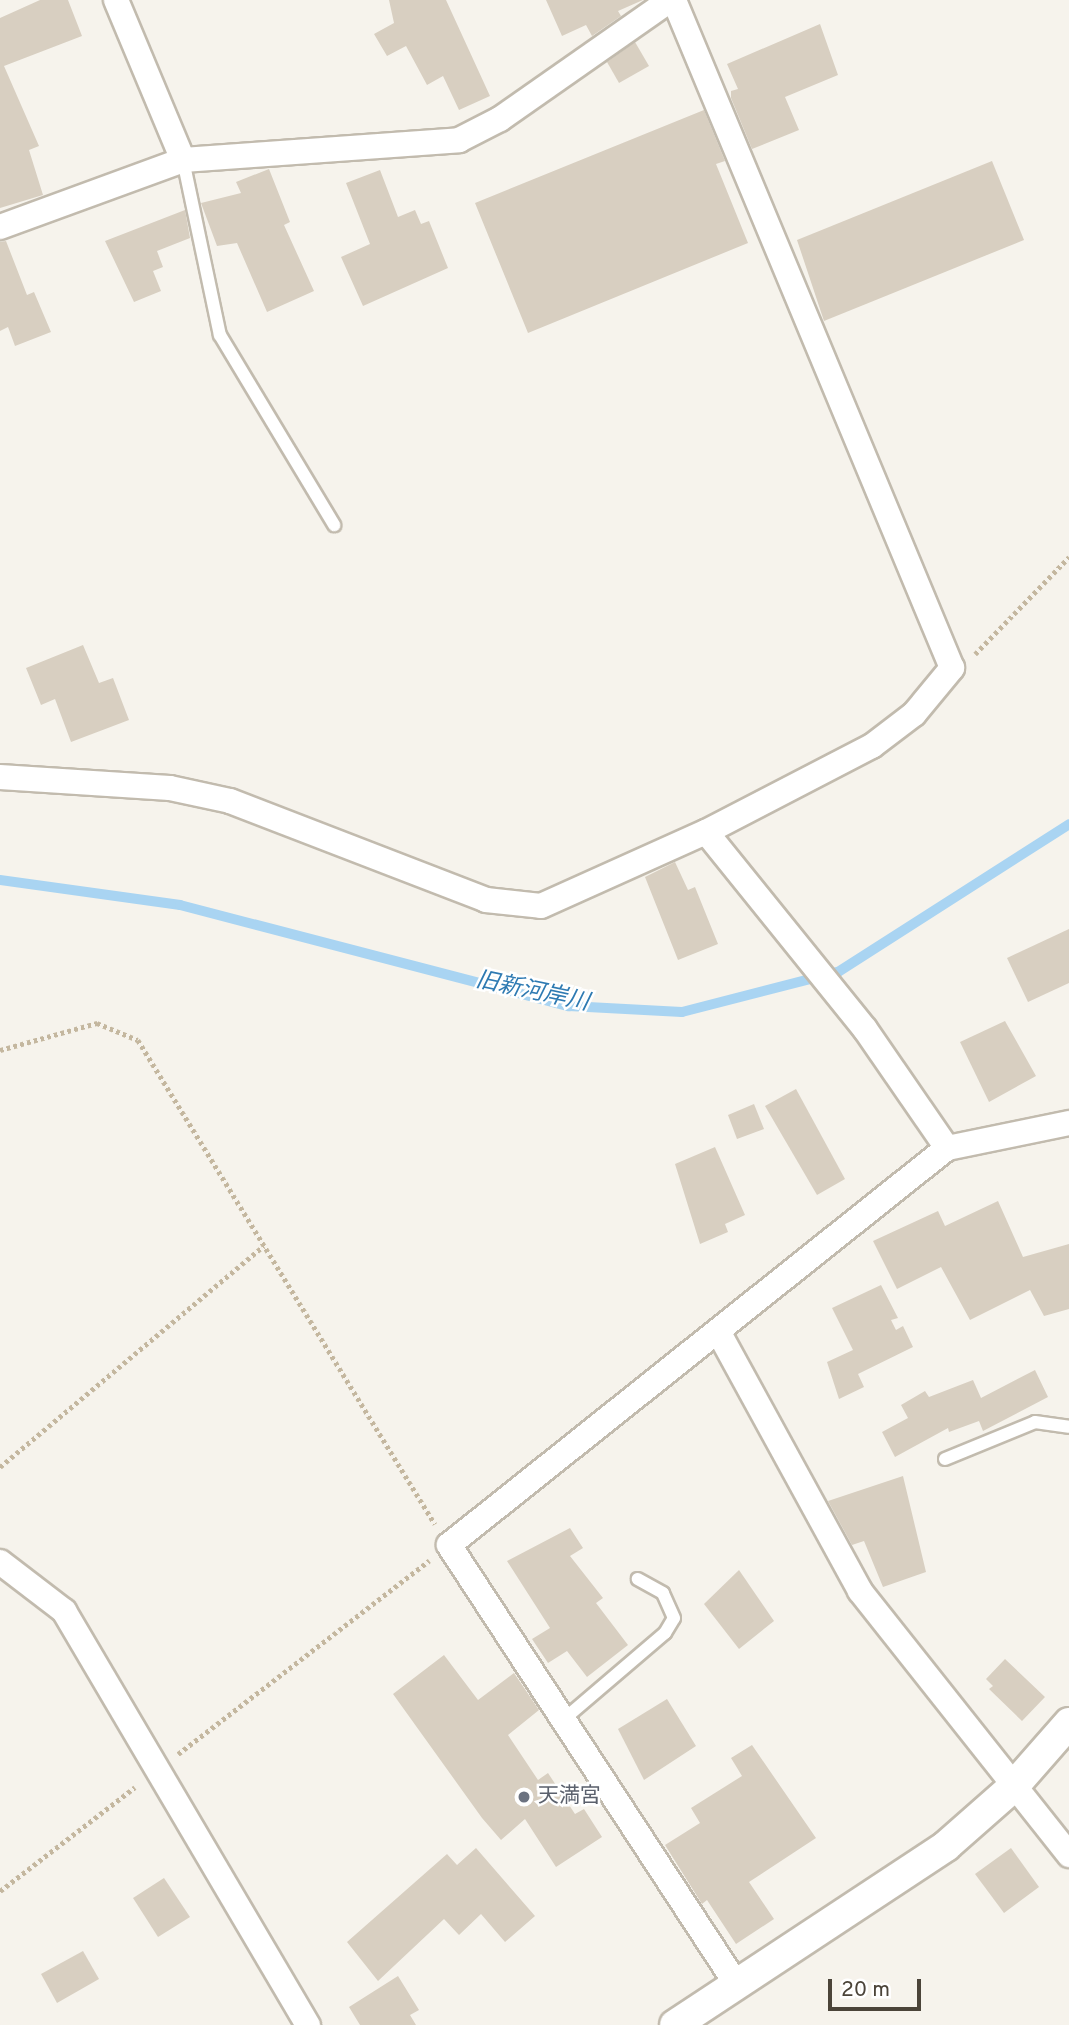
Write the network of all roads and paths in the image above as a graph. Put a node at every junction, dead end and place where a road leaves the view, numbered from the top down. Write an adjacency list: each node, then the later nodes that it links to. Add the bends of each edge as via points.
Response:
1 (116, 0): 3 (street)
2 (672, 0): 3 (street, via 500,119 459,140); 7 (street)
3 (183, 160): 4 (street); 5 (lane, via 220,335)
4 (0, 227)
5 (334, 525)
6 (1069, 557): 7 (path, via 977,653)
7 (952, 668): 9 (street, via 914,714 872,746)
8 (0, 777): 9 (street, via 170,788 230,801 486,900 541,906)
9 (706, 832): 12 (street, via 865,1029)
10 (0, 1050): 13 (path, via 97,1023 138,1040)
11 (1069, 1122): 12 (street)
12 (947, 1148): 14 (street)
13 (263, 1247): 17 (path); 18 (path)
14 (719, 1334): 18 (street); 24 (street, via 860,1591)
15 (1069, 1427): 16 (lane, via 1035,1422)
16 (945, 1459)
17 (0, 1467)
18 (449, 1545): 21 (street); 23 (path)
19 (0, 1562): 23 (street, via 64,1611)
20 (638, 1579): 21 (lane, via 663,1593 674,1618 665,1633)
21 (563, 1720): 27 (street)
22 (1069, 1723): 24 (street)
23 (158, 1769): 26 (path); 28 (street)
24 (1013, 1787): 25 (street); 27 (street, via 895,1883)
25 (1069, 1856)
26 (0, 1891)
27 (737, 1985): 29 (street)
28 (308, 2025)
29 (675, 2025)

